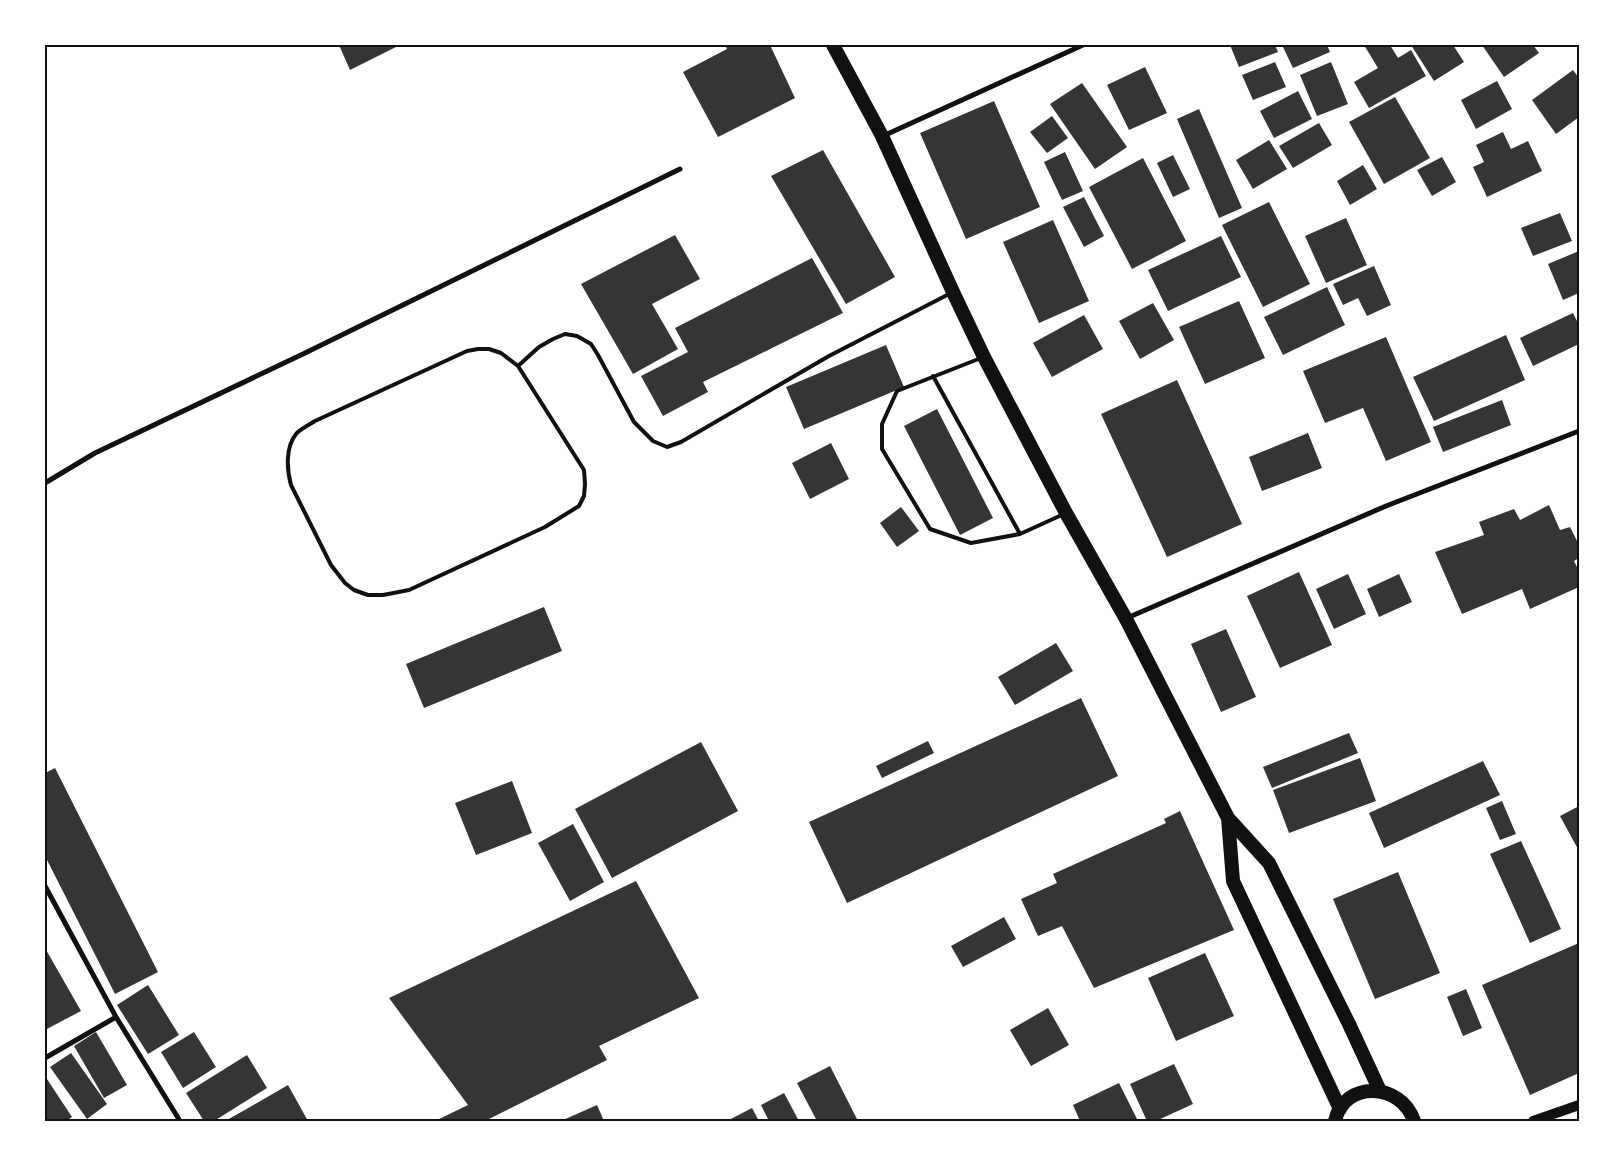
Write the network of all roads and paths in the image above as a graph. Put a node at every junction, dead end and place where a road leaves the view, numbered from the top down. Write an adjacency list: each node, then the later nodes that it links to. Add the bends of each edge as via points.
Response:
1 (833, 45): 3 (highway)
2 (1083, 45): 3 (street)
3 (882, 136): 5 (highway)
4 (680, 169): 10 (street, via 95,453)
5 (953, 292): 6 (highway); 7 (lane, via 829,356 667,447 653,441 634,422 598,354 591,344 577,336 566,334 553,339)
6 (984, 356): 8 (lane); 11 (highway)
7 (518, 366): 7 (lane, via 584,470 584,496 579,506 545,527 409,590 382,595 354,590 331,565 290,485 288,456 296,434 315,421 467,351 489,349 501,353)
8 (933, 376): 12 (lane); 12 (lane, via 897,391 882,424 882,448 930,529 972,543)
9 (1579, 431): 13 (street, via 1386,506)
10 (45, 483)
11 (1066, 514): 12 (lane); 13 (highway)
12 (1020, 534)
13 (1126, 619): 14 (highway)
14 (1228, 818): 18 (highway, via 1269,863); 20 (highway, via 1233,881)
15 (45, 886): 16 (street)
16 (116, 1016): 17 (street); 21 (street)
17 (45, 1058)
18 (1380, 1091): 20 (highway, via 1368,1091 1347,1100); 22 (highway, via 1407,1106)
19 (1579, 1105): 23 (main road)
20 (1337, 1115)
21 (180, 1121)
22 (1414, 1121)
23 (1533, 1121)

